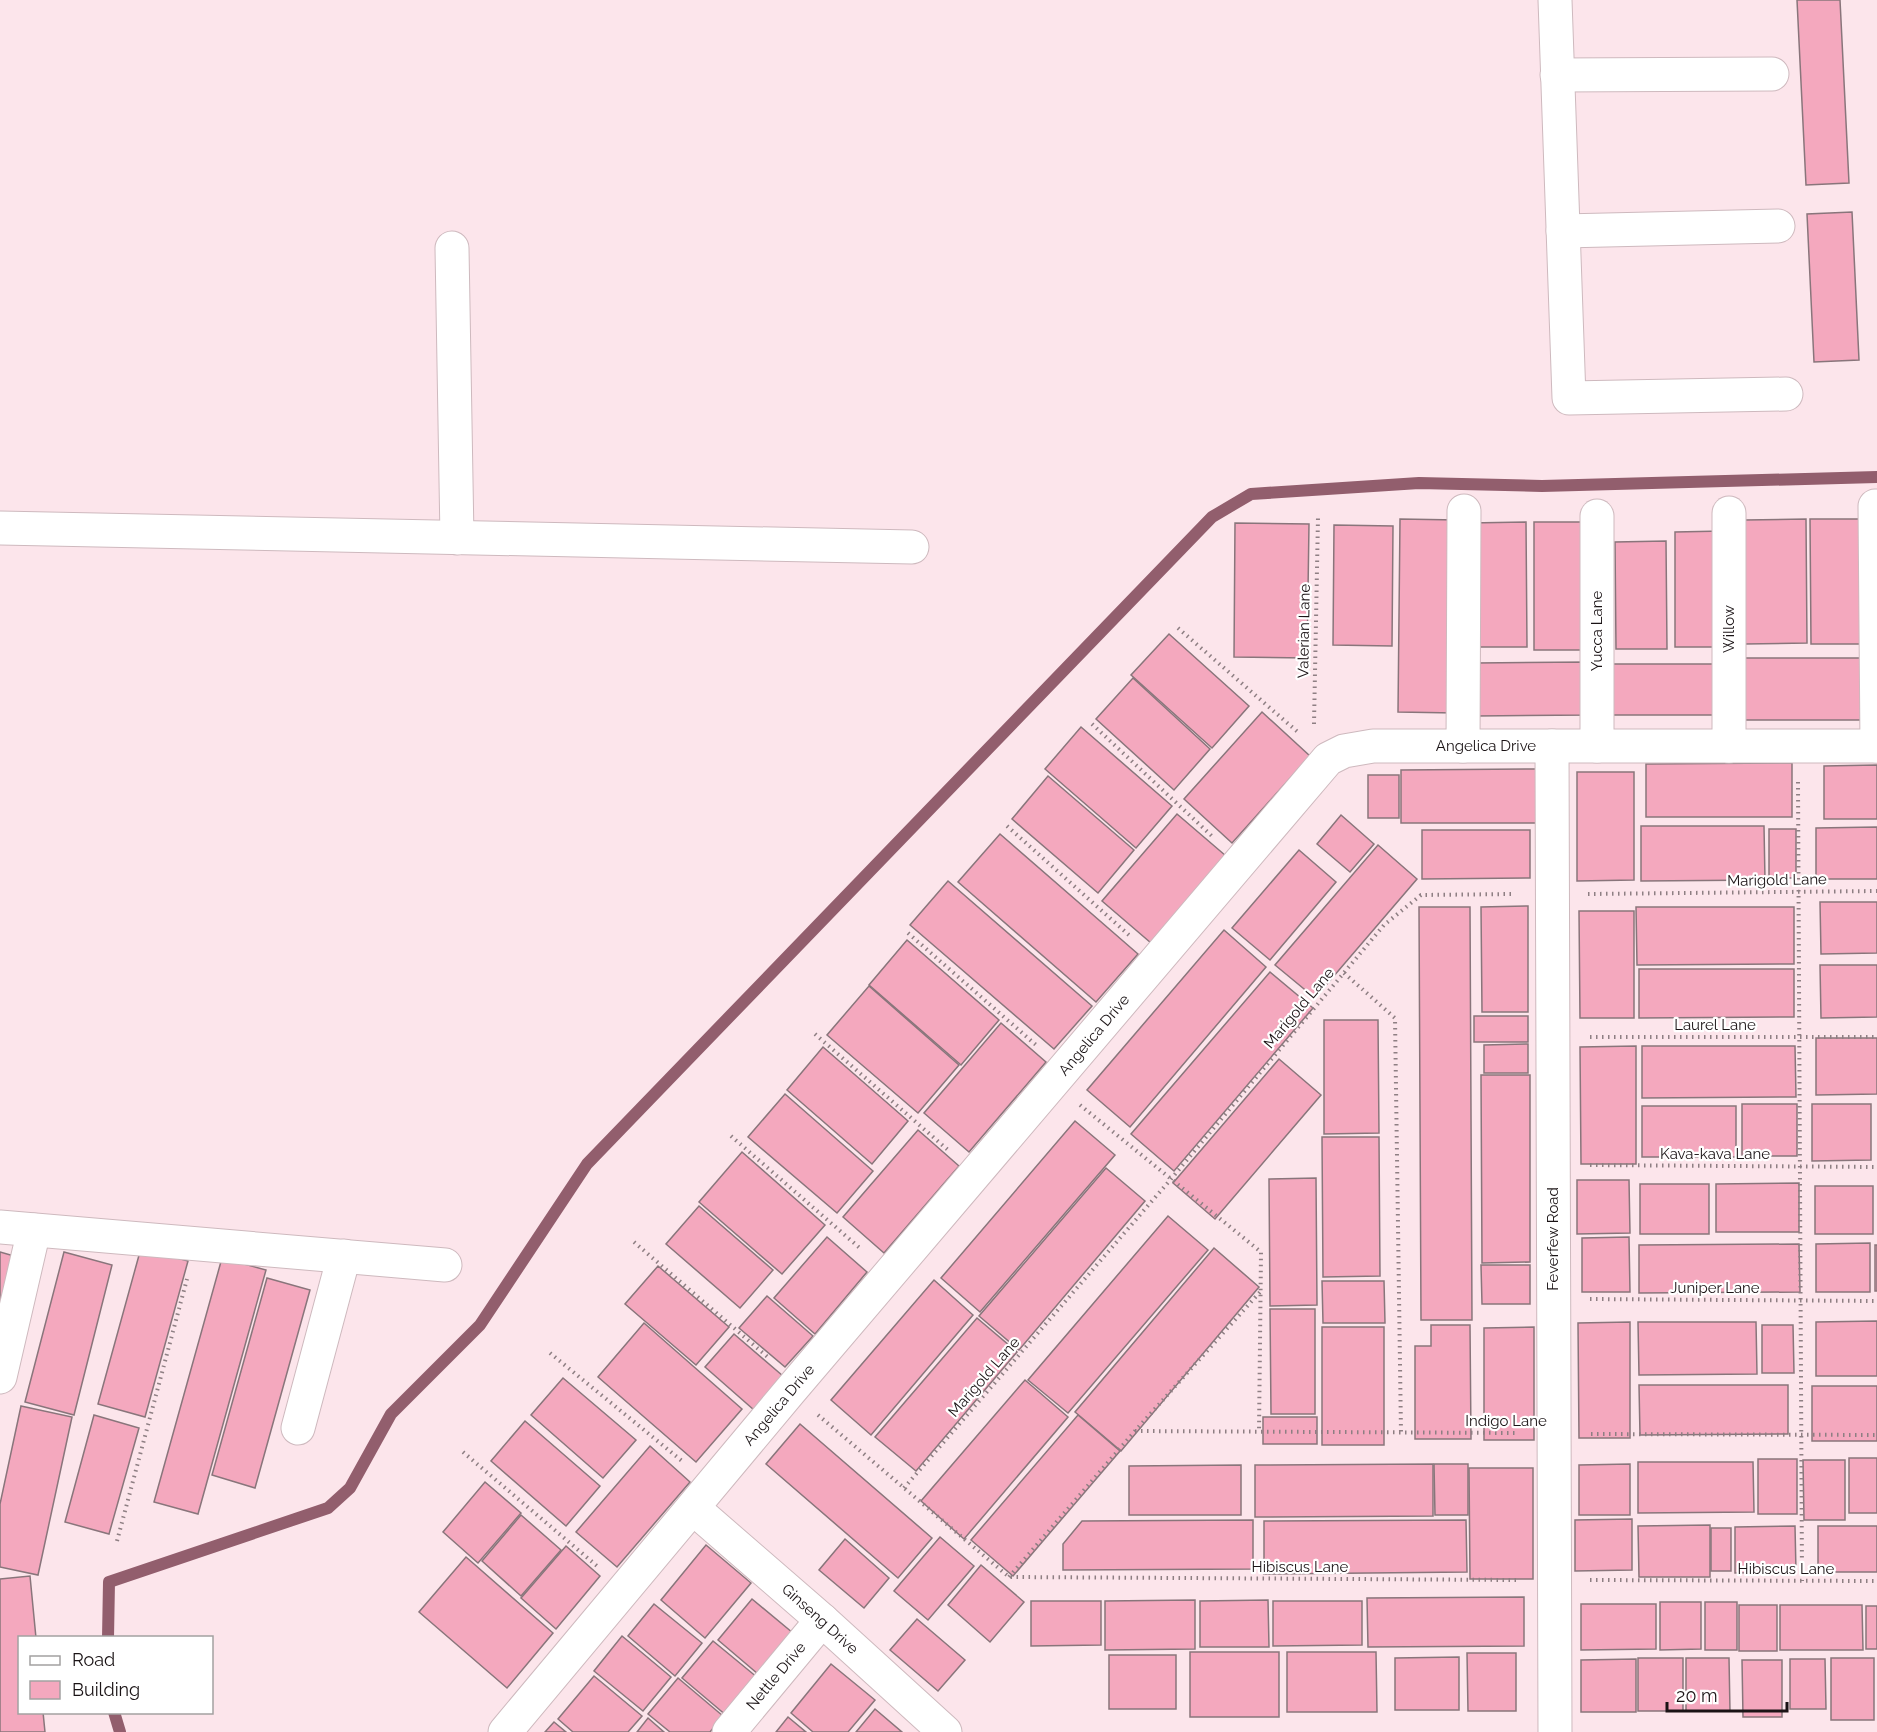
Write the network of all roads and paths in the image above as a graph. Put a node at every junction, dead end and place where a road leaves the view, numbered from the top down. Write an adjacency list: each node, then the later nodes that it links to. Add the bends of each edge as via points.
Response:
1 (1555, 0): 3 (street)
2 (1772, 74): 3 (street)
3 (1557, 75): 5 (street)
4 (1778, 226): 5 (street)
5 (1563, 231): 7 (street, via 1569,398)
6 (453, 248): 14 (street)
7 (1786, 394)
8 (1875, 506): 23 (street)
9 (1464, 511): 18 (street)
10 (1729, 513): 21 (street, Willow)
11 (1597, 516): 20 (street, Yucca Lane)
12 (1318, 517): 24 (path, Valerian Lane)
13 (0, 528): 14 (street)
14 (457, 538): 15 (street)
15 (912, 547)
16 (1179, 628): 24 (path)
17 (1092, 724): 26 (path)
18 (1463, 746): 19 (street, Angelica Drive); 24 (street, Angelica Drive)
19 (1552, 746): 20 (street, Angelica Drive); 29 (street, Feverfew Road)
20 (1597, 746): 21 (street, Angelica Drive)
21 (1729, 746): 22 (street, Angelica Drive)
22 (1798, 746): 23 (street, Angelica Drive); 28 (path)
23 (1877, 746)
24 (1321, 752): 26 (street, Angelica Drive)
25 (1007, 826): 31 (path)
26 (1240, 863): 31 (street, Angelica Drive)
27 (1877, 891): 28 (path, Marigold Lane)
28 (1798, 892): 29 (path, Marigold Lane); 35 (path)
29 (1553, 894): 32 (path, Marigold Lane, via 1421,895 1384,925); 34 (street, Feverfew Road)
30 (908, 933): 37 (path)
31 (1157, 960): 37 (street, Angelica Drive)
32 (1344, 972): 43 (path, Marigold Lane); 61 (path, via 1395,1018)
33 (816, 1034): 42 (path)
34 (1553, 1036): 35 (path, Laurel Lane); 39 (street, Feverfew Road)
35 (1799, 1037): 36 (path, Laurel Lane); 40 (path)
36 (1877, 1037)
37 (1059, 1077): 42 (street, Angelica Drive); 43 (path)
38 (731, 1136): 50 (path)
39 (1553, 1165): 40 (path, Kava-kava Lane); 52 (street, Feverfew Road)
40 (1800, 1167): 41 (path, Kava-kava Lane); 53 (path)
41 (1877, 1167)
42 (976, 1174): 50 (street, Angelica Drive)
43 (1171, 1179): 51 (path, via 1262,1252); 66 (path, Marigold Lane)
44 (0, 1227): 45 (street)
45 (34, 1230): 47 (street); 56 (street)
46 (634, 1242): 57 (path)
47 (197, 1244): 48 (street); 68 (path)
48 (344, 1256): 49 (street); 58 (street)
49 (445, 1265)
50 (890, 1274): 57 (street, Angelica Drive)
51 (1261, 1291): 59 (path); 60 (path)
52 (1553, 1298): 53 (path, Juniper Lane); 62 (street, Feverfew Road)
53 (1801, 1300): 54 (path, Juniper Lane); 63 (path)
54 (1877, 1301)
55 (550, 1353): 67 (path)
56 (0, 1377)
57 (794, 1387): 66 (path); 67 (street, Angelica Drive)
58 (298, 1428)
59 (1135, 1431): 60 (path, Indigo Lane); 69 (path)
60 (1259, 1432): 61 (path, Indigo Lane)
61 (1401, 1433): 62 (path, Indigo Lane)
62 (1554, 1433): 63 (path, Indigo Lane); 70 (street, Feverfew Road)
63 (1802, 1435): 64 (path, Indigo Lane); 71 (path)
64 (1877, 1435)
65 (463, 1452): 73 (path)
66 (904, 1488): 69 (path)
67 (703, 1497): 73 (street, Angelica Drive); 74 (street, Ginseng Drive)
68 (117, 1541)
69 (1009, 1577): 70 (path, Hibiscus Lane)
70 (1553, 1580): 71 (path, Hibiscus Lane); 78 (street, Feverfew Road)
71 (1802, 1581): 72 (path, Hibiscus Lane)
72 (1877, 1581)
73 (624, 1589): 75 (street, Angelica Drive)
74 (822, 1620): 76 (street, Nettle Drive); 77 (street, Ginseng Drive)
75 (505, 1732)
76 (729, 1732)
77 (945, 1732)
78 (1555, 1732)

